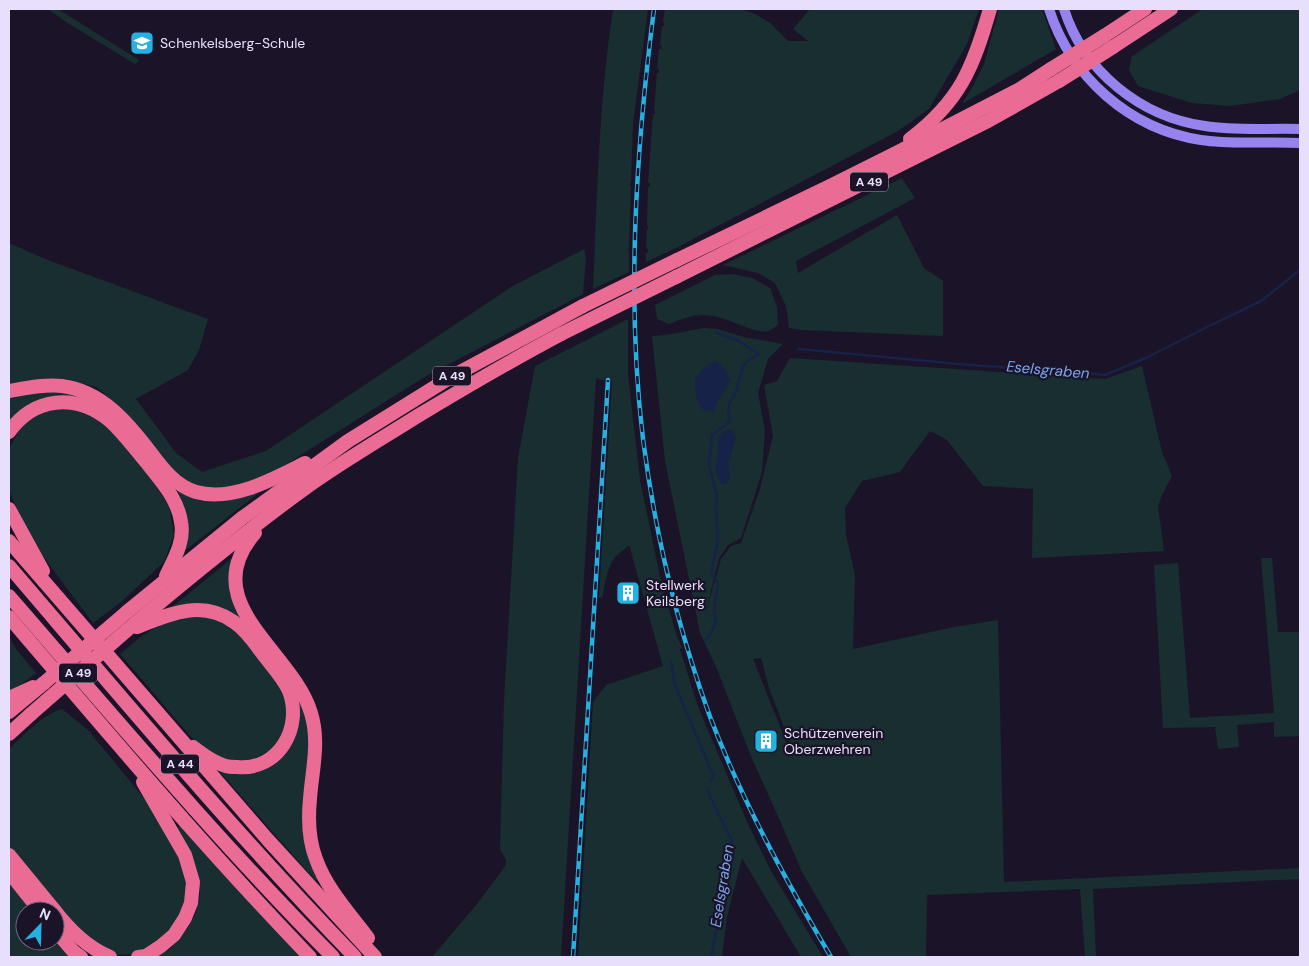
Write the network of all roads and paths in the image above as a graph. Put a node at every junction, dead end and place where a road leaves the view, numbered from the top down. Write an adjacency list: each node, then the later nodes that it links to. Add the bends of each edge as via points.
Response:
1 (990, 9): 9 (highway, via 972,65 952,99 920,131)
2 (1049, 9): 8 (main road, via 1068,50 1086,76 1113,102 1145,122 1173,134 1201,140)
3 (1064, 9): 7 (main road, via 1080,44 1096,67 1128,96 1153,111 1204,126)
4 (1145, 9): 6 (highway, A 49, bridge)
5 (1171, 9): 6 (highway, A 49, bridge, via 1113,47)
6 (1055, 75): 9 (highway, A 49, via 1020,89); 13 (highway, A 49, bridge, via 972,130 528,351 351,457)
7 (1300, 129)
8 (1300, 143)
9 (876, 162): 12 (highway, A 49, bridge, via 560,318 451,376)
10 (9, 391): 12 (highway, via 61,386 78,389 96,398 116,412 136,433 169,476 183,487 197,492 226,494 255,486)
11 (9, 432): 17 (highway, via 24,415 38,406 59,402 95,410 110,421 158,477 178,509 182,535)
12 (348, 441): 17 (highway, A 49, via 242,518)
13 (282, 506): 21 (highway, A 49, via 225,549); 40 (highway, via 245,544 235,573 237,597 250,622 298,685 311,712 316,740 310,830 316,860 344,906)
14 (9, 509): 19 (highway)
15 (9, 541): 19 (highway)
16 (9, 566): 38 (highway, A 44, via 254,848)
17 (164, 581): 22 (highway, A 49, bridge, via 44,683)
18 (9, 596): 37 (highway, A 44, via 191,806)
19 (67, 607): 24 (highway)
20 (9, 616): 26 (highway)
21 (134, 627): 24 (highway, via 185,610 221,614 246,633 289,691 293,722 288,737 270,759 257,765 226,766 194,747); 25 (highway, A 49, bridge)
22 (16, 697): 23 (highway)
23 (9, 712)
24 (166, 723): 39 (highway)
25 (10, 734)
26 (127, 756): 35 (highway, via 185,855 193,882 191,903 174,935 146,956); 36 (highway)
27 (9, 855): 30 (highway)
28 (9, 872): 29 (highway)
29 (32, 901)
30 (47, 901)
31 (65, 923): 34 (highway, via 83,941)
32 (65, 941): 33 (highway)
33 (81, 957)
34 (110, 957)
35 (138, 957)
36 (310, 957)
37 (333, 957)
38 (356, 957)
39 (375, 957)
40 (382, 957)

